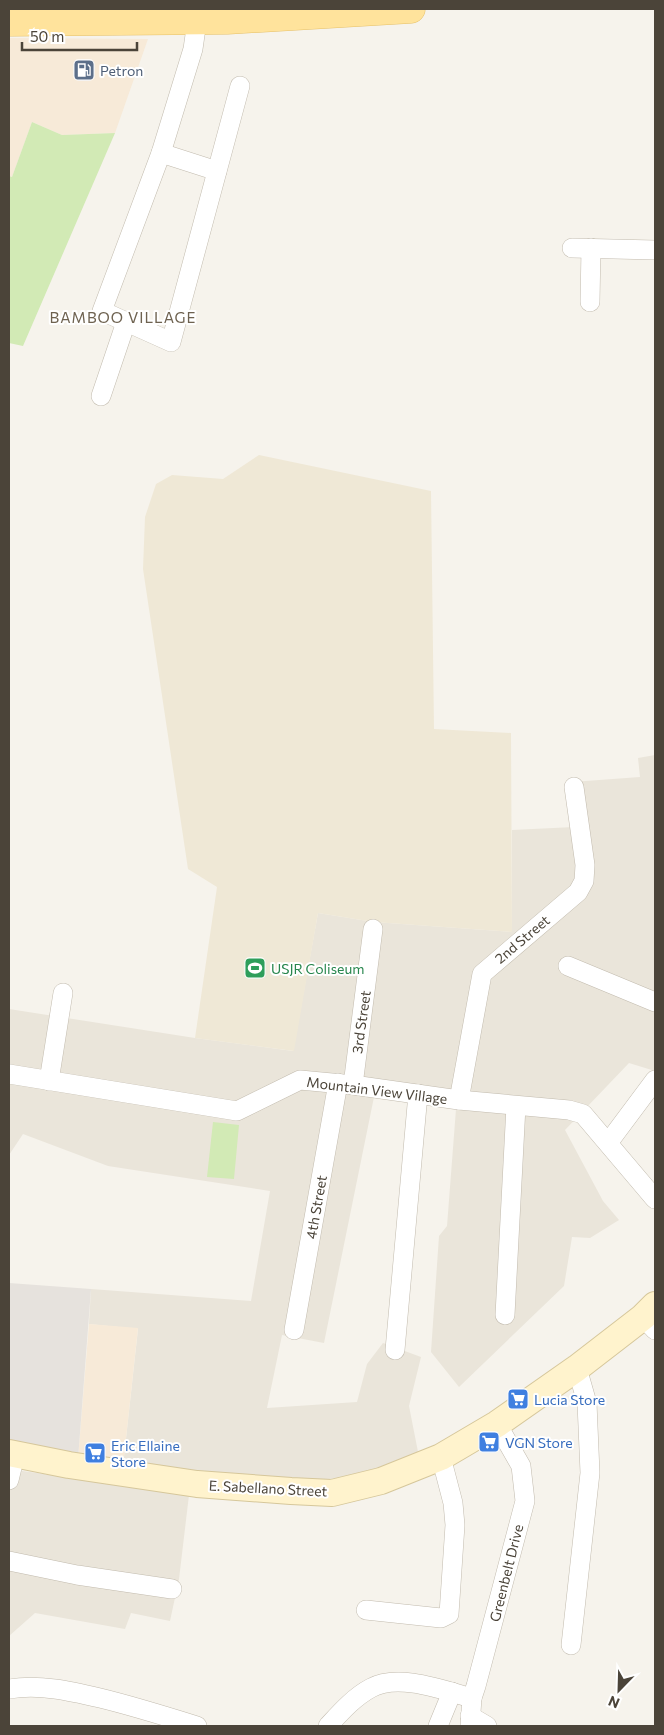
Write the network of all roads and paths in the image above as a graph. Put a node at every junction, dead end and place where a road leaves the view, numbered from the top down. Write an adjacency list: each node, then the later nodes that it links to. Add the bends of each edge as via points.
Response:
1 (411, 9): 2 (main road)
2 (197, 21): 3 (main road); 5 (street, via 193,49)
3 (9, 22)
4 (240, 86): 6 (street)
5 (160, 153): 6 (street); 9 (street, via 102,311)
6 (217, 171): 9 (street, via 171,342)
7 (655, 250): 8 (street, via 581,248)
8 (590, 302)
9 (126, 322): 10 (street)
10 (101, 396)
11 (574, 787): 21 (street, 2nd Street, via 585,865 584,881 578,892 482,974)
12 (373, 929): 19 (street, 3rd Street)
13 (568, 966): 15 (street)
14 (64, 993): 17 (street)
15 (655, 1002)
16 (9, 1074): 17 (street, Mountain View Village)
17 (49, 1080): 19 (street, Mountain View Village, via 237,1111 300,1080)
18 (655, 1080): 23 (street)
19 (345, 1084): 20 (street, Mountain View Village); 27 (street, 4th Street)
20 (418, 1094): 21 (street, Mountain View Village); 28 (street)
21 (459, 1100): 22 (street, Mountain View Village)
22 (516, 1106): 23 (street, Mountain View Village, via 582,1114); 25 (street)
23 (608, 1143): 24 (street, Mountain View Village)
24 (655, 1199)
25 (506, 1315)
26 (651, 1317): 29 (street, E. Sabellano Street)
27 (294, 1330)
28 (395, 1350)
29 (577, 1368): 30 (street, E. Sabellano Street); 37 (street, via 587,1403 590,1473)
30 (497, 1424): 32 (street, E. Sabellano Street); 40 (street, Greenbelt Drive, via 521,1466 525,1501)
31 (12, 1454): 32 (street, E. Sabellano Street, via 197,1484 332,1493 381,1481); 33 (street)
32 (441, 1457): 36 (street, via 453,1503 455,1526 449,1614 441,1618)
33 (9, 1480)
34 (9, 1561): 35 (street, via 77,1575)
35 (172, 1588)
36 (366, 1610)
37 (571, 1645)
38 (9, 1690): 41 (street, via 22,1687 63,1689 142,1708)
39 (452, 1692): 40 (street); 42 (street, via 398,1681 371,1688); 43 (street)
40 (470, 1713): 44 (street)
41 (197, 1726)
42 (328, 1726)
43 (438, 1726)
44 (488, 1726)

